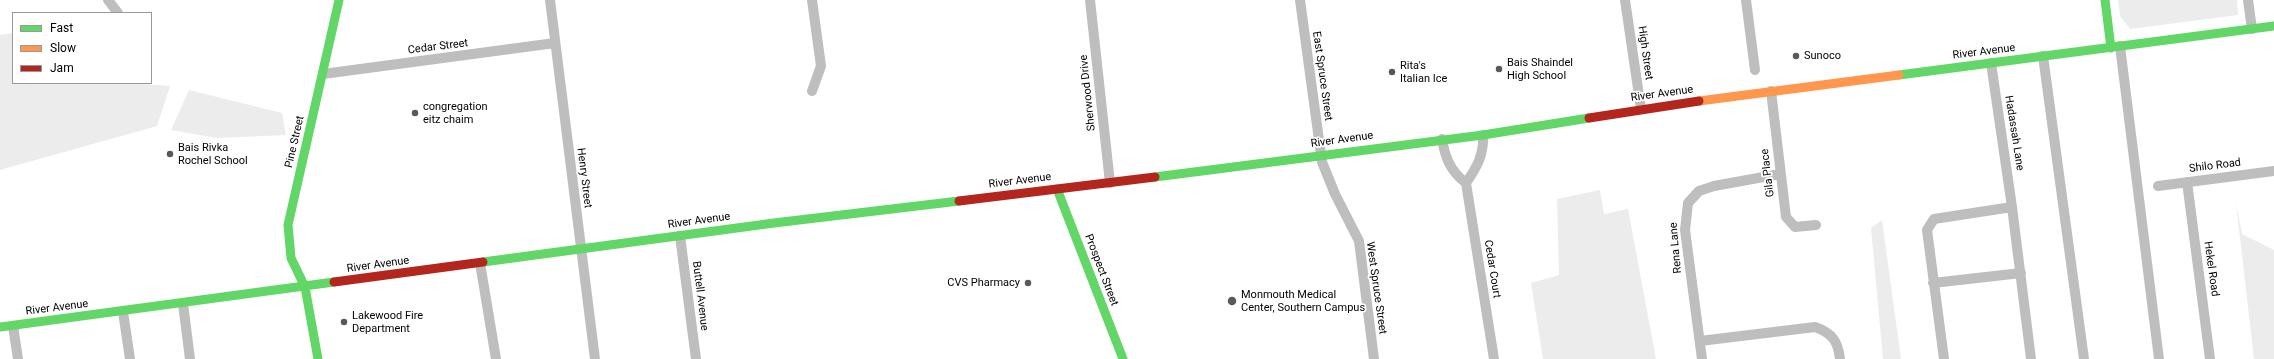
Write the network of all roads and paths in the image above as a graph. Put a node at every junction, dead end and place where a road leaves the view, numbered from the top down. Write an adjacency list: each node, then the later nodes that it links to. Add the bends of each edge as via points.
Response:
1 (108, 0): 11 (street)
2 (339, 0): 19 (main road, Pine Street)
3 (550, 0): 14 (street, Henry Street)
4 (812, 0): 20 (street, via 821,66)
5 (1090, 0): 29 (street, Sherwood Drive)
6 (1300, 0): 25 (street, East Spruce Street)
7 (1625, 0): 22 (street, High Street)
8 (1746, 0): 18 (street)
9 (2105, 0): 15 (main road)
10 (2248, 0): 13 (street)
11 (117, 12)
12 (2274, 26): 13 (main road, River Avenue)
13 (2252, 29): 15 (main road, River Avenue)
14 (555, 44): 19 (street, Cedar Street); 36 (street, Henry Street)
15 (2116, 47): 16 (main road, River Avenue); 61 (street)
16 (2043, 56): 17 (main road, River Avenue); 60 (street)
17 (1991, 63): 21 (main road, River Avenue); 33 (street, Hadassah Lane)
18 (1755, 70)
19 (323, 74): 40 (main road, Pine Street, via 288,226 290,255 298,277)
20 (812, 91)
21 (1771, 91): 22 (main road, River Avenue); 27 (street, Gila Place)
22 (1642, 109): 23 (main road, River Avenue)
23 (1483, 135): 24 (main road, River Avenue); 30 (street, via 1482,155)
24 (1442, 139): 25 (main road, River Avenue); 30 (street, via 1446,159 1459,178)
25 (1320, 156): 29 (main road, River Avenue); 54 (street, West Spruce Street, via 1324,170 1359,241)
26 (2274, 171): 28 (street, Shilo Road)
27 (1780, 174): 34 (street, Gila Place, via 1786,217 1795,227); 45 (street, Rena Lane, via 1714,186 1699,191 1688,203 1685,230)
28 (2187, 182): 31 (street, Shilo Road); 62 (street, Hekel Road)
29 (1110, 183): 32 (main road, River Avenue)
30 (1466, 183): 55 (street, Cedar Court)
31 (2158, 186)
32 (1057, 189): 35 (main road, River Avenue); 53 (main road, Prospect Street)
33 (2012, 207): 38 (street, Hadassah Lane); 39 (street, via 1934,219 1927,230)
34 (1816, 225)
35 (680, 236): 36 (main road, River Avenue); 52 (street, Buttell Avenue)
36 (581, 249): 37 (main road, River Avenue); 51 (street, Henry Street)
37 (480, 263): 40 (main road, River Avenue); 50 (street)
38 (2021, 272): 39 (street); 59 (street, Hadassah Lane)
39 (1933, 283): 58 (street)
40 (305, 287): 41 (main road, River Avenue); 49 (main road, Pine Street)
41 (183, 304): 42 (main road, River Avenue); 48 (street)
42 (123, 312): 43 (main road, River Avenue); 47 (street)
43 (14, 326): 44 (main road, River Avenue); 46 (street)
44 (0, 328)
45 (1700, 341): 56 (street, Rena Lane); 57 (street, via 1815,327 1827,331 1835,340)
46 (18, 359)
47 (130, 359)
48 (190, 359)
49 (318, 359)
50 (496, 359)
51 (595, 359)
52 (696, 359)
53 (1122, 359)
54 (1374, 359)
55 (1494, 359)
56 (1702, 359)
57 (1840, 359)
58 (1944, 359)
59 (2031, 359)
60 (2084, 359)
61 (2159, 359)
62 (2210, 359)

